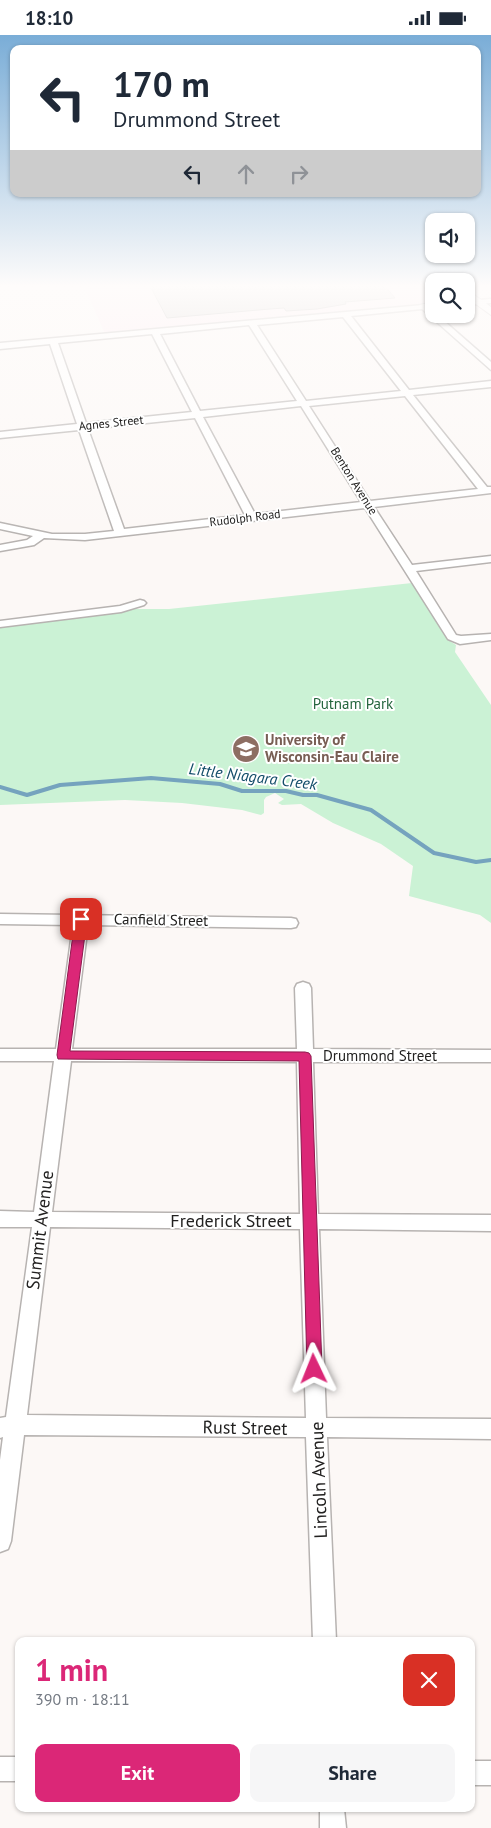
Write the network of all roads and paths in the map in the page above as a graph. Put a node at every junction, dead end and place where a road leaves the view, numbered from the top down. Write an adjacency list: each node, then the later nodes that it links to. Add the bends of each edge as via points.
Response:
1 (63, 370): 9 (street)
2 (175, 370): 8 (street)
3 (282, 370): 7 (street, Benton Avenue)
4 (389, 370): 6 (street)
5 (491, 384): 6 (street, Agnes Street)
6 (406, 392): 7 (street, Agnes Street); 11 (street)
7 (304, 403): 8 (street, Agnes Street); 12 (street, Benton Avenue)
8 (198, 414): 9 (street, Agnes Street); 13 (street)
9 (82, 426): 10 (street, Agnes Street); 15 (street)
10 (0, 435)
11 (488, 490): 12 (street, Rudolph Road)
12 (368, 504): 13 (street, Rudolph Road); 19 (street, Benton Avenue)
13 (250, 517): 15 (street, Rudolph Road)
14 (0, 526): 16 (street, Rudolph Road)
15 (120, 533): 16 (street, Rudolph Road, via 76,538)
16 (42, 535): 17 (street, via 30,543)
17 (0, 548)
18 (491, 559): 19 (street)
19 (409, 569): 22 (street, Benton Avenue, via 452,637 456,640)
20 (140, 603): 21 (street, via 121,609)
21 (0, 625)
22 (491, 637)
23 (0, 919): 24 (street, Canfield Street)
24 (81, 919): 25 (street, Canfield Street); 28 (street, Summit Avenue)
25 (291, 923)
26 (303, 988): 29 (street, Lincoln Avenue)
27 (0, 1055): 28 (street, Drummond Street)
28 (63, 1055): 29 (street, Drummond Street); 32 (street, Summit Avenue)
29 (305, 1056): 30 (street, Drummond Street); 33 (street, Lincoln Avenue)
30 (491, 1056)
31 (0, 1219): 32 (street, Frederick Street)
32 (41, 1220): 33 (street, Frederick Street); 35 (street, Summit Avenue)
33 (309, 1221): 34 (street, Frederick Street); 36 (street, Lincoln Avenue)
34 (491, 1223)
35 (8, 1426): 36 (street, Rust Street); 38 (street, Summit Avenue)
36 (316, 1429): 37 (street, Rust Street); 39 (street, Lincoln Avenue)
37 (491, 1429)
38 (0, 1541)
39 (325, 1637)
40 (0, 1769): 41 (street)
41 (15, 1769)
42 (475, 1773): 43 (street)
43 (491, 1773)
44 (332, 1812): 45 (street)
45 (333, 1828)

